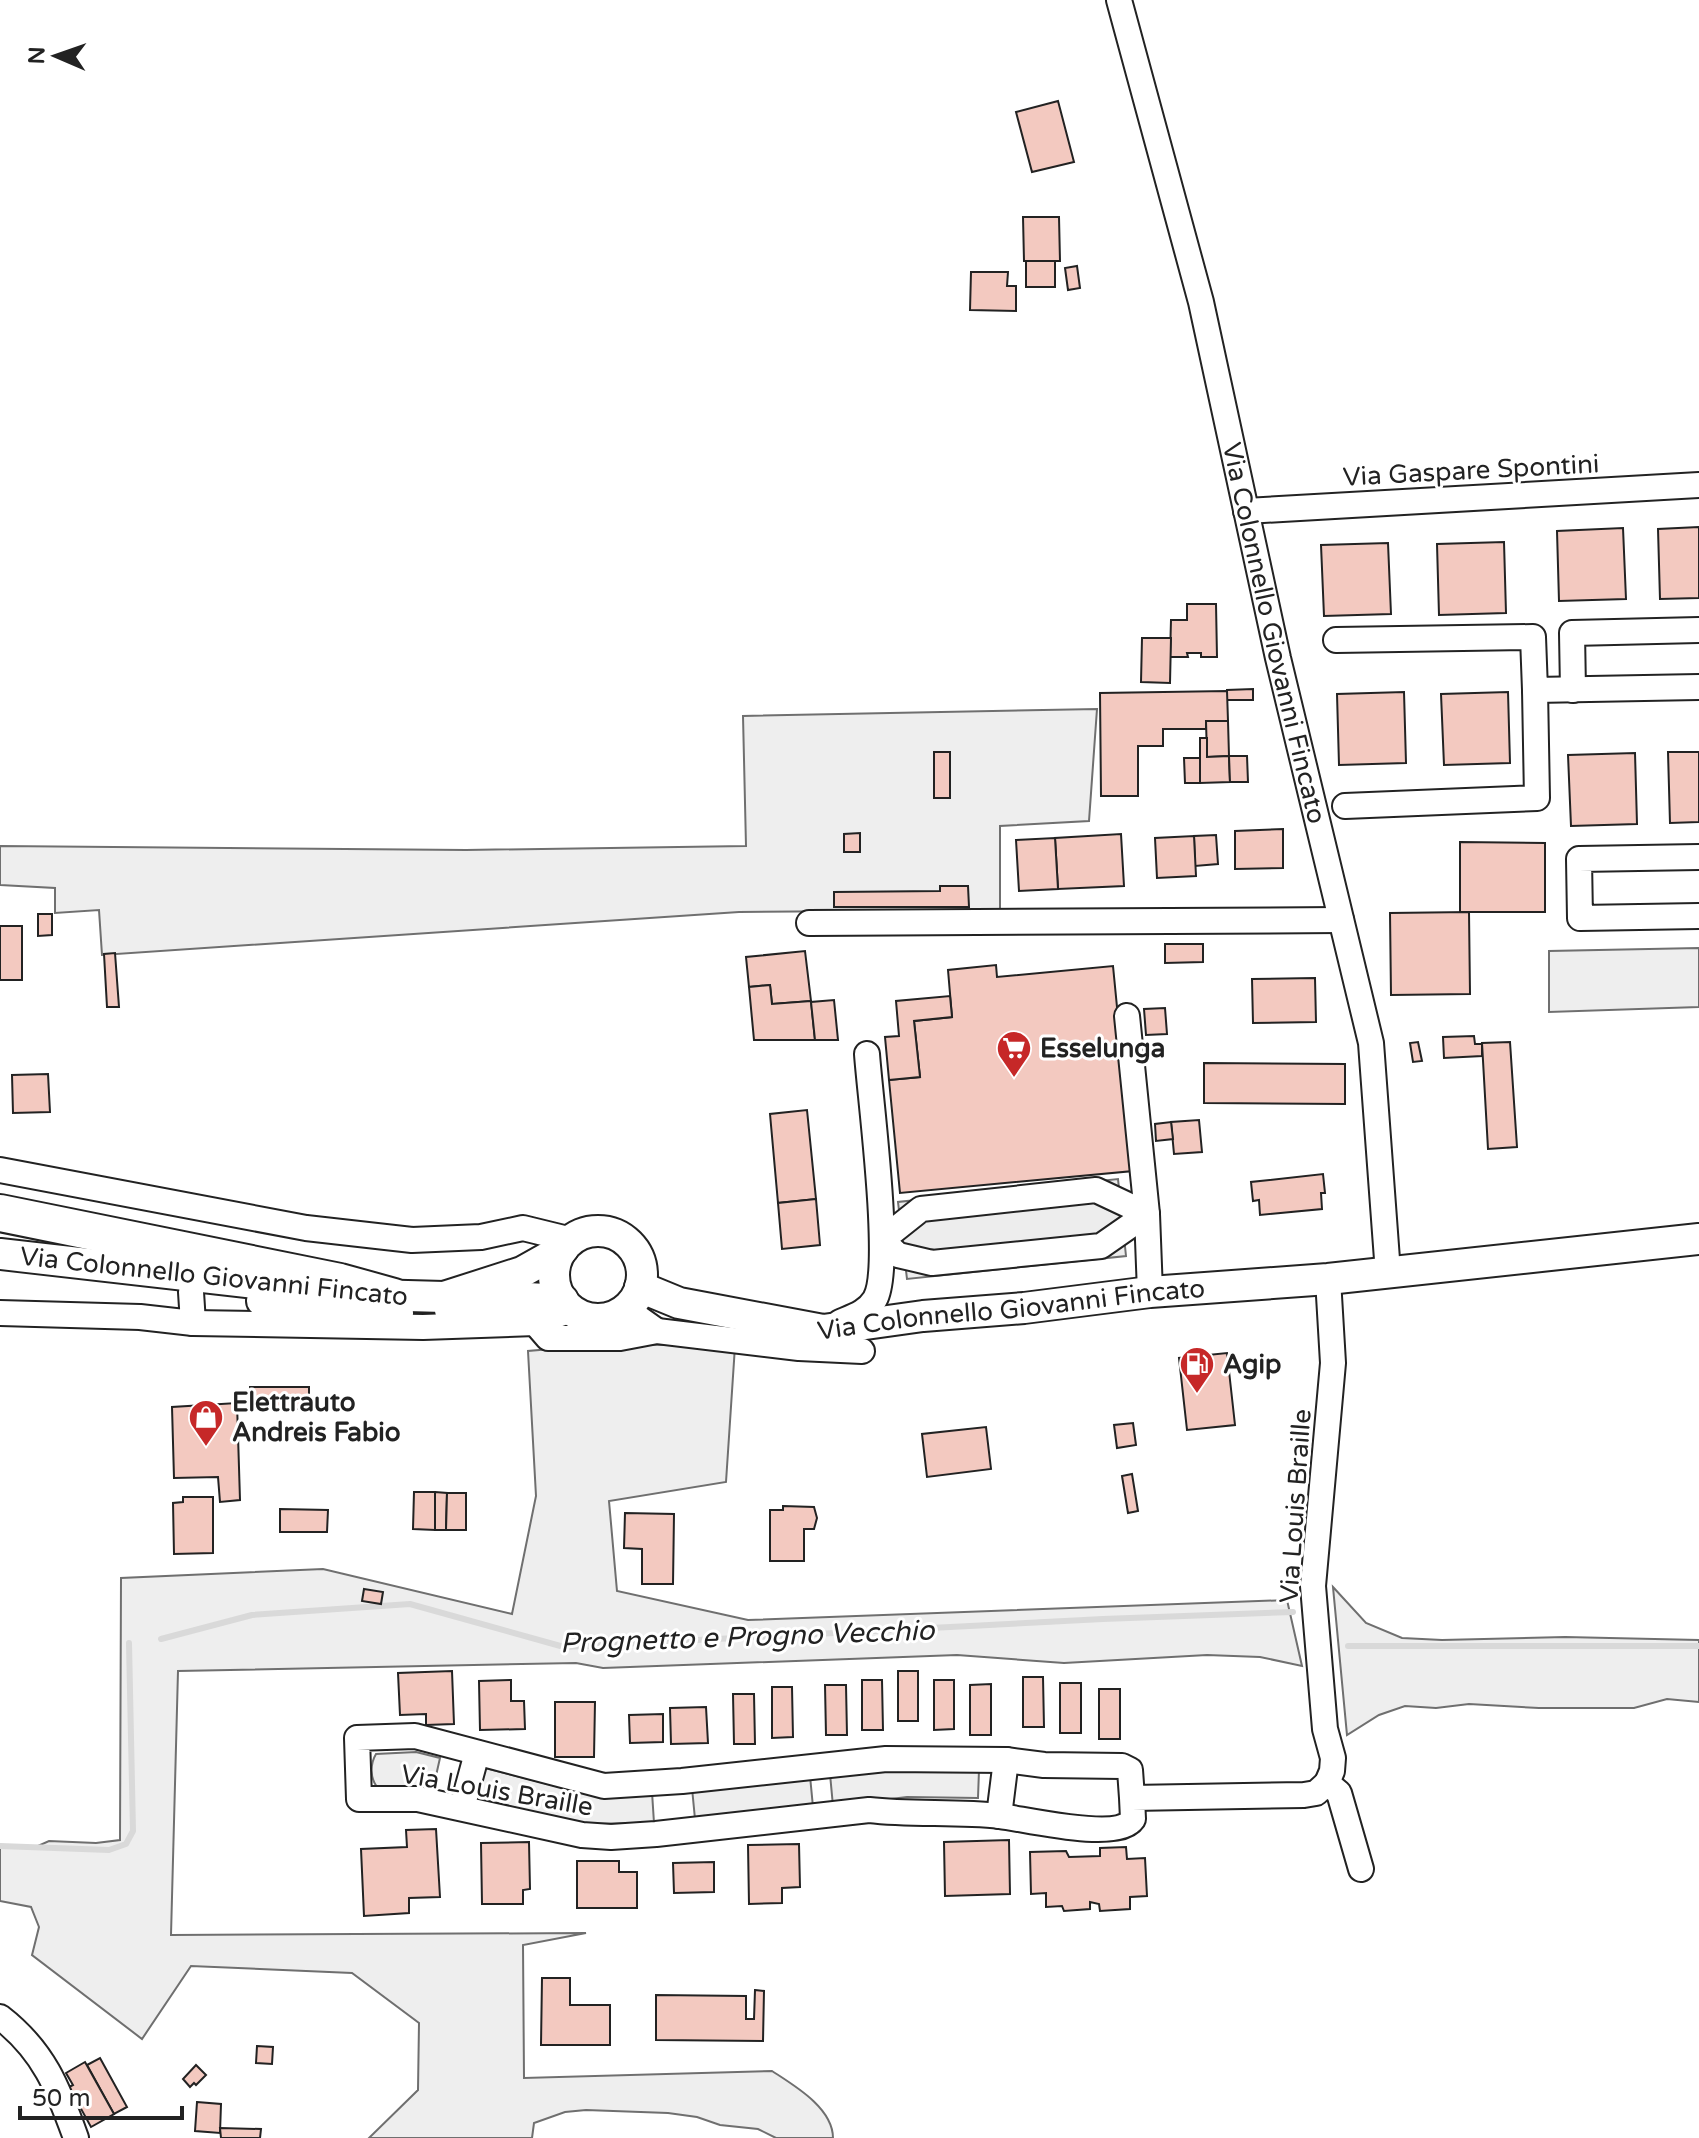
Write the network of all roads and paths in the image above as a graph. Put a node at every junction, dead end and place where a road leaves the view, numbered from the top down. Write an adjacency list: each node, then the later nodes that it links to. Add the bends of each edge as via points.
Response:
1 (1119, 0): 3 (street, Via Colonnello Giovanni Fincato, via 1201,302)
2 (1699, 485): 3 (street, Via Gaspare Spontini)
3 (1246, 511): 12 (street, Via Colonnello Giovanni Fincato)
4 (1699, 630): 8 (street, via 1572,633)
5 (1336, 640): 7 (street, via 1533,637)
6 (1699, 687): 8 (street)
7 (1535, 690): 8 (street); 9 (street, via 1537,798)
8 (1573, 690)
9 (1345, 806)
10 (1699, 857): 11 (street, via 1579,859 1580,918)
11 (1699, 916)
12 (1341, 920): 13 (street); 24 (street, Via Colonnello Giovanni Fincato, via 1371,1043)
13 (809, 923)
14 (1127, 1016): 18 (street)
15 (867, 1054): 20 (street)
16 (0, 1170): 21 (street, via 306,1228 412,1240 481,1237 523,1228 553,1233)
17 (0, 1213): 28 (highway)
18 (1147, 1214): 20 (street, via 1096,1190 1081,1191 921,1209); 20 (street, via 1101,1246 932,1263 898,1255); 27 (street)
19 (1699, 1239): 24 (main road, Via Colonnello Giovanni Fincato)
20 (882, 1240): 34 (street, via 877,1296 867,1310)
21 (568, 1244): 28 (main road, Via Colonnello Giovanni Fincato, via 522,1272 444,1297); 29 (main road, Via Colonnello Giovanni Fincato, via 583,1233 601,1231 625,1240 642,1273); 30 (main road, via 558,1257 555,1275)
22 (0, 1254): 28 (main road, Via Colonnello Giovanni Fincato)
23 (0, 1270): 26 (main road, Via Colonnello Giovanni Fincato)
24 (1388, 1273): 25 (main road, Via Colonnello Giovanni Fincato)
25 (1328, 1279): 27 (main road, Via Colonnello Giovanni Fincato); 39 (street, Via Louis Braille, via 1333,1363 1313,1586 1325,1729 1333,1758)
26 (191, 1292): 30 (main road, Via Colonnello Giovanni Fincato, via 393,1313 527,1298); 32 (street)
27 (1150, 1292): 34 (main road, Via Colonnello Giovanni Fincato)
28 (394, 1297)
29 (633, 1298): 30 (main road, Via Colonnello Giovanni Fincato, via 616,1315 599,1319); 34 (main road, Via Colonnello Giovanni Fincato); 35 (street)
30 (567, 1305): 33 (street)
31 (0, 1313): 32 (street)
32 (193, 1323): 33 (street)
33 (535, 1323): 35 (street, via 548,1338 620,1338)
34 (823, 1330)
35 (657, 1331): 36 (street)
36 (862, 1351)
37 (477, 1753): 38 (street, Via Louis Braille, via 604,1786 886,1759); 41 (street); 41 (street, Via Louis Braille, via 415,1736 357,1738 359,1799 418,1799)
38 (1006, 1760): 40 (street, Via Louis Braille, via 1127,1768); 42 (street)
39 (1327, 1783): 40 (street, via 1304,1795); 43 (street, via 1339,1793)
40 (1132, 1798): 42 (street, Via Louis Braille, via 1133,1819 1123,1827 1064,1828)
41 (462, 1808): 42 (street, Via Louis Braille, via 611,1837 869,1810)
42 (999, 1816)
43 (1361, 1869)
44 (0, 2017): 45 (street, via 20,2033 54,2080)
45 (76, 2138)

